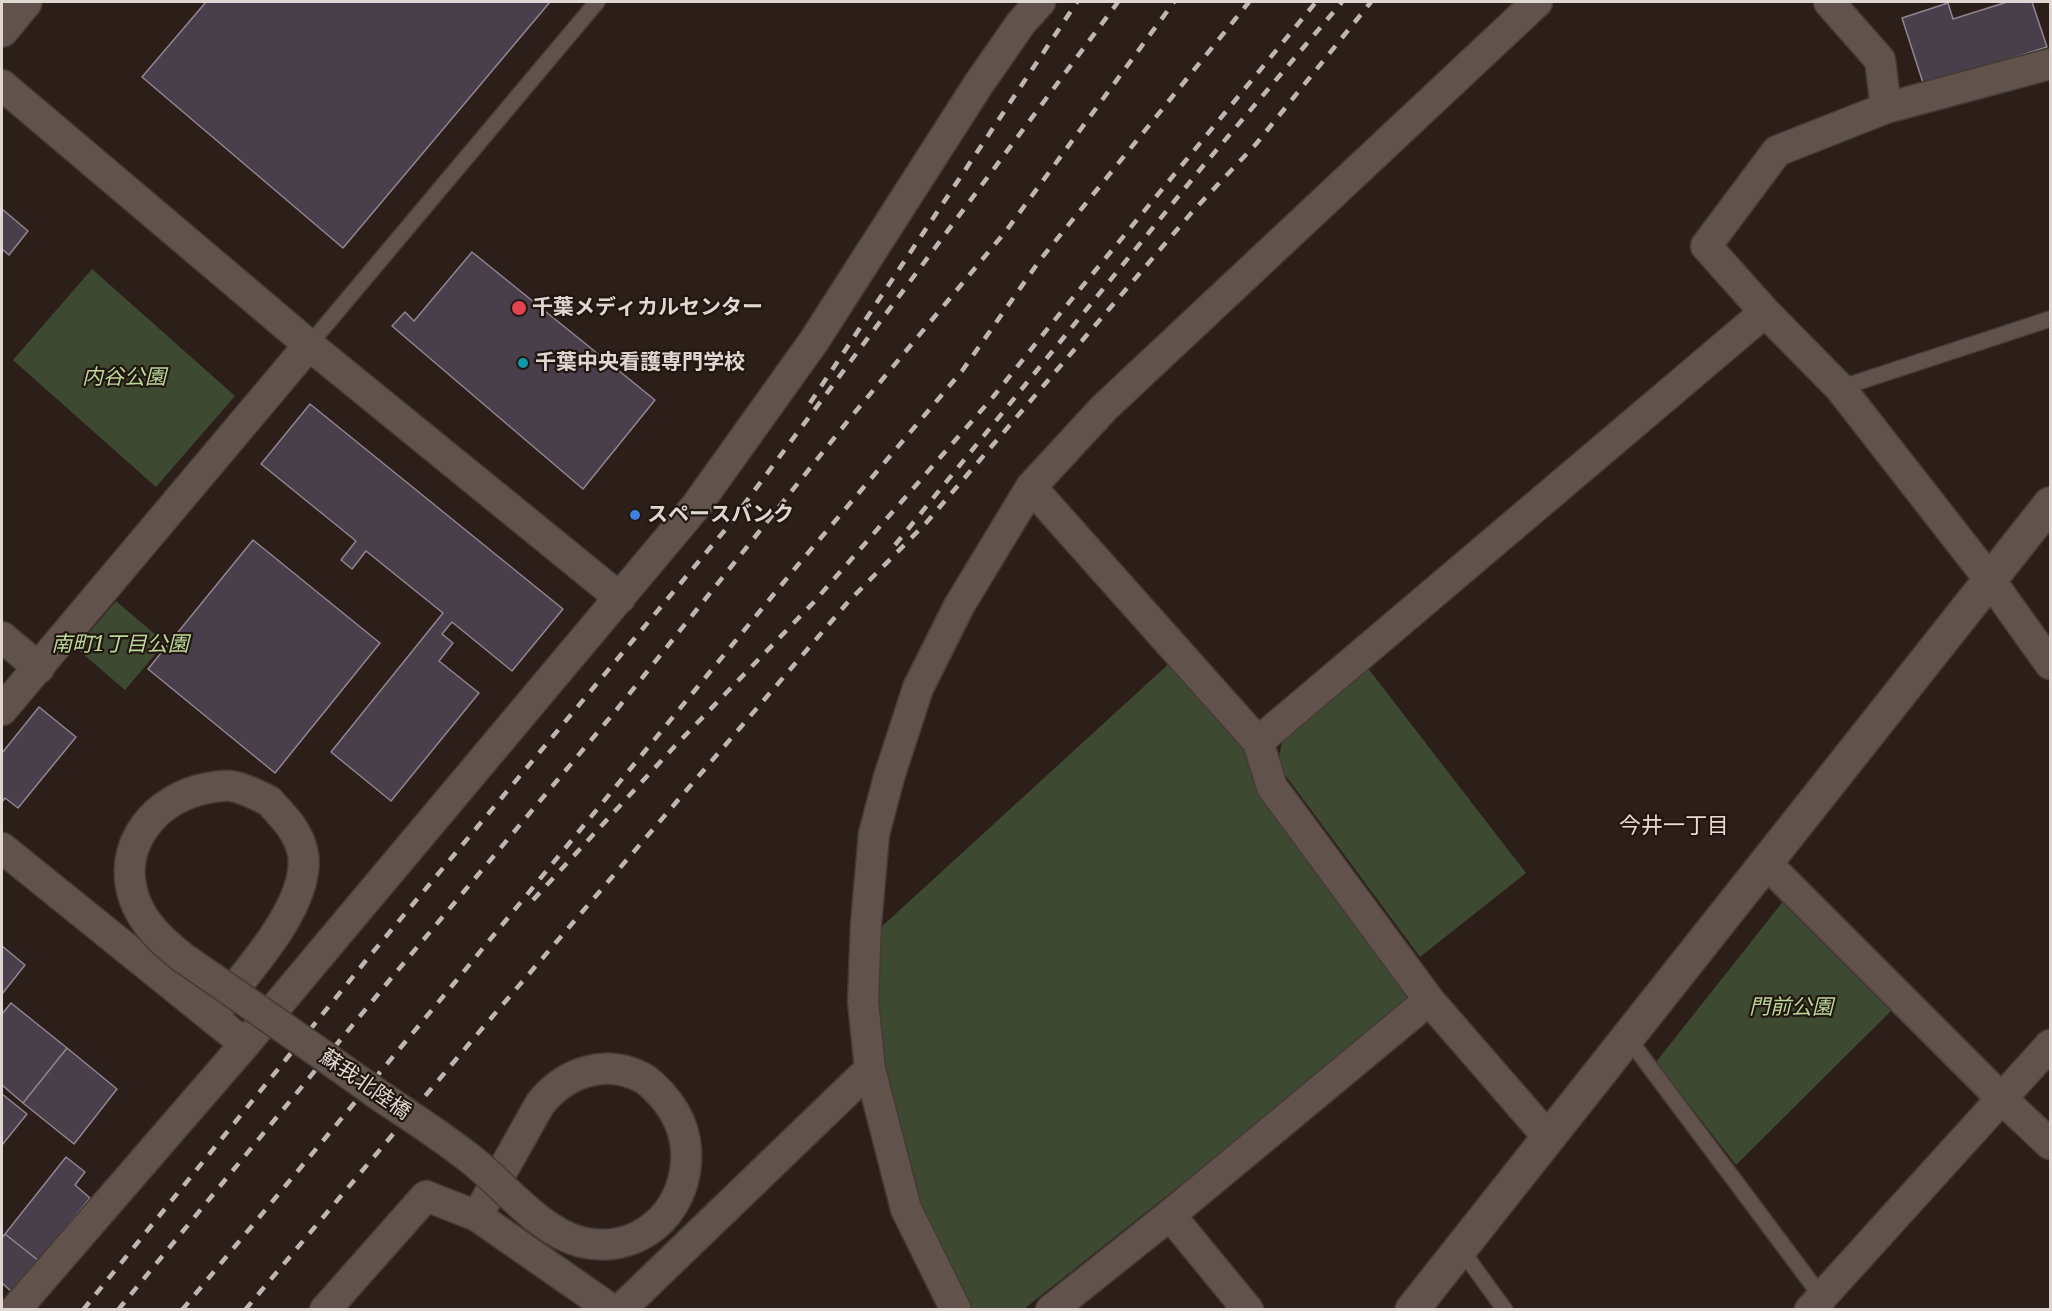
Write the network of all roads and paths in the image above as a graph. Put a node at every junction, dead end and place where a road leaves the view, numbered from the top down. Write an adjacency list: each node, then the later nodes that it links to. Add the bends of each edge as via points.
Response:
1 (25, 2): 6 (street)
2 (597, 2): 12 (lane)
3 (1040, 2): 17 (street, via 978,85 814,342 696,506)
4 (1538, 2): 14 (street, via 1104,408)
5 (1830, 2): 9 (street, via 1880,60)
6 (2, 30)
7 (2050, 64): 9 (street)
8 (2, 85): 12 (street)
9 (1886, 108): 10 (street, via 1777,151 1706,246)
10 (1765, 312): 13 (street); 22 (street)
11 (2050, 319): 13 (lane)
12 (309, 345): 17 (street); 20 (street)
13 (1840, 388): 16 (street)
14 (1031, 487): 22 (street); 30 (street, via 959,606 918,688 889,777 874,834 866,924 863,1001)
15 (2050, 504): 16 (street)
16 (1990, 580): 19 (street); 24 (street)
17 (620, 598): 28 (street)
18 (2, 637): 20 (street)
19 (2050, 664)
20 (39, 668): 21 (street)
21 (2, 710)
22 (1258, 742): 25 (street, via 1272,787)
23 (2, 848): 26 (street)
24 (1765, 862): 27 (street); 31 (street)
25 (1429, 1000): 32 (street); 34 (street)
26 (211, 1018): 28 (street); 35 (street, 蘇我北陸橋, bridge, via 230,993 237,985 285,920 300,888 303,870 303,854 288,821 269,801 230,786 198,790 165,804 152,815 133,851 129,874 138,907 158,938 182,957 229,989 238,996 316,1051 472,1160 481,1167 489,1175 496,1182 529,1210 569,1238 598,1244 627,1241 664,1218 680,1193 684,1177 687,1160 682,1124 673,1107 645,1079 613,1069 578,1073 551,1090 540,1104 506,1165 500,1175 494,1185)
27 (1628, 1038): 32 (street); 37 (lane)
28 (245, 1044): 38 (street)
29 (2050, 1045): 31 (street)
30 (870, 1069): 41 (street); 42 (street, via 906,1209)
31 (2001, 1098): 33 (street); 37 (street)
32 (1548, 1137): 36 (street)
33 (2050, 1144)
34 (1170, 1215): 43 (street); 44 (street)
35 (477, 1216): 39 (street, via 426,1196); 40 (street)
36 (1460, 1248): 45 (street); 46 (lane)
37 (1821, 1305)
38 (15, 1310)
39 (325, 1310)
40 (612, 1310)
41 (620, 1310)
42 (956, 1310)
43 (1051, 1310)
44 (1248, 1310)
45 (1412, 1310)
46 (1505, 1310)

